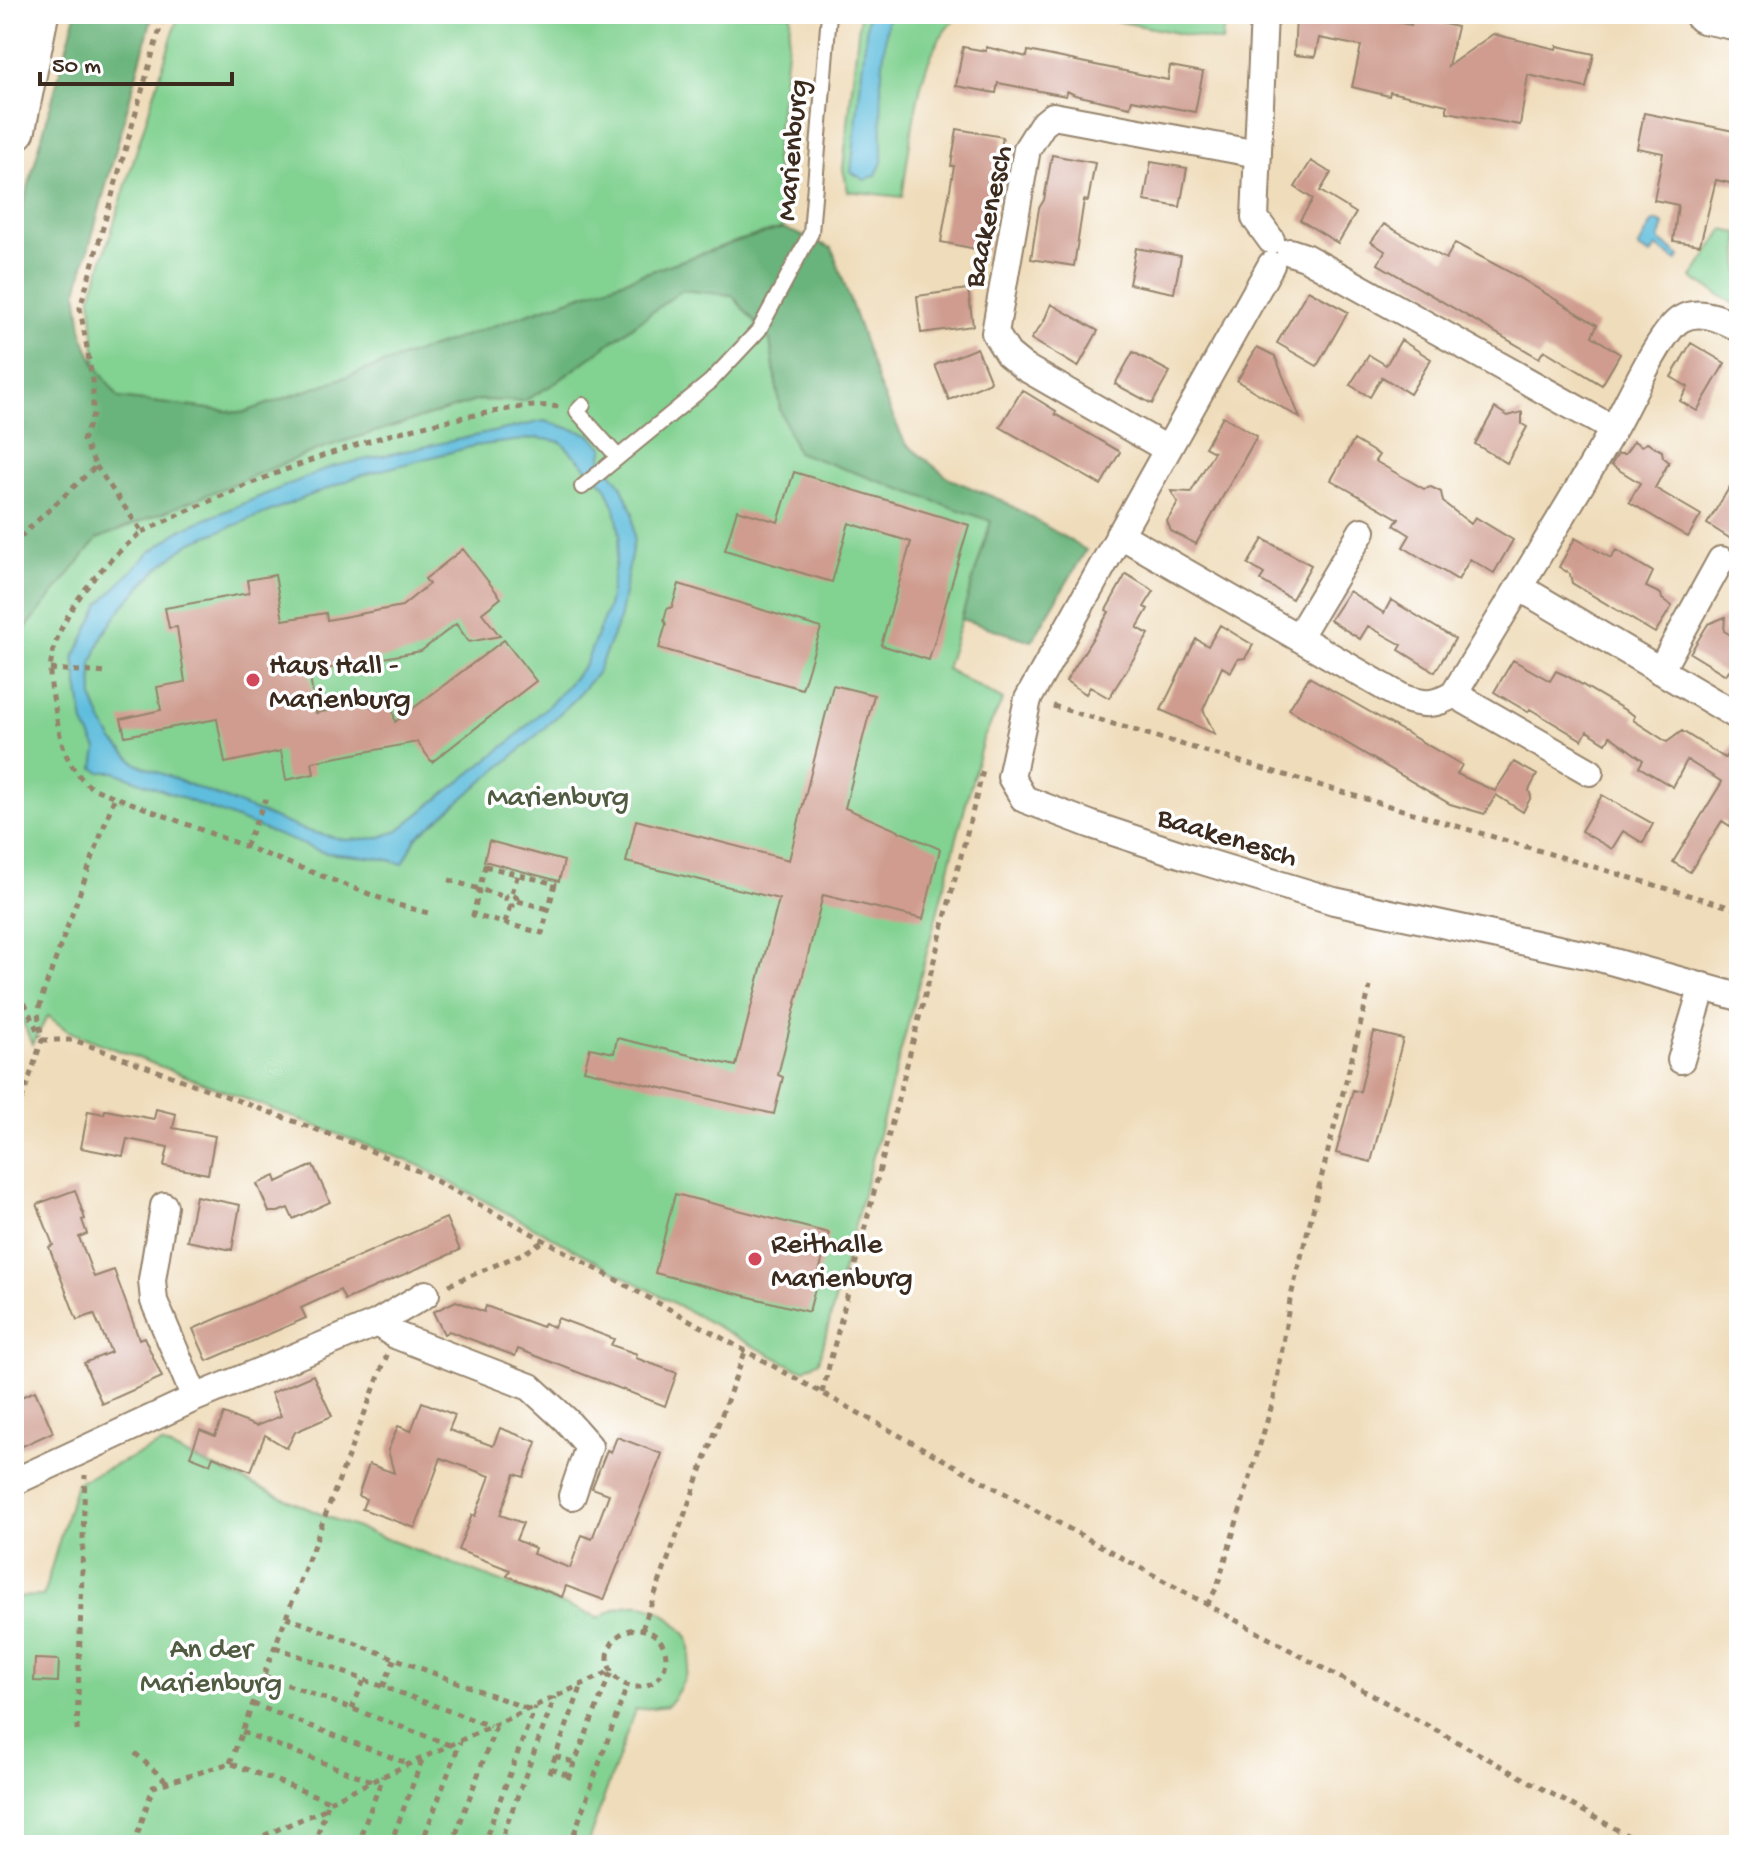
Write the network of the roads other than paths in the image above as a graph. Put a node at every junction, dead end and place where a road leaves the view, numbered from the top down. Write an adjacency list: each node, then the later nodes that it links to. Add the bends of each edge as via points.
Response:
1 (37, 14): 6 (main road)
2 (829, 14): 13 (lane, Marienburg, via 811,233 759,330 710,382)
3 (1264, 14): 7 (street)
4 (1704, 14): 5 (street)
5 (1739, 21)
6 (14, 129)
7 (1258, 154): 8 (street, via 1255,218); 12 (street, Baakenesch, via 1053,116 1027,149 995,333 1024,367)
8 (1277, 252): 11 (street, via 1305,257); 12 (street, Baakenesch)
9 (1739, 328): 11 (street, via 1701,314 1682,318 1665,334)
10 (580, 408): 13 (lane)
11 (1613, 429): 18 (street)
12 (1167, 449): 16 (street, Baakenesch)
13 (614, 461): 14 (lane, Marienburg)
14 (582, 487)
15 (1362, 531): 19 (street)
16 (1119, 534): 19 (street); 24 (street, Baakenesch, via 1028,699 1011,777 1024,799 1334,901 1596,957)
17 (1721, 560): 20 (street)
18 (1519, 587): 20 (street); 21 (street)
19 (1299, 636): 21 (street, via 1403,698 1438,704)
20 (1660, 671): 22 (street)
21 (1454, 694): 23 (street)
22 (1739, 717)
23 (1590, 772)
24 (1703, 986): 25 (street, Baakenesch); 26 (street)
25 (1739, 997)
26 (1681, 1060)
27 (164, 1206): 30 (street, via 152,1280 154,1301)
28 (426, 1294): 29 (street)
29 (386, 1329): 30 (street); 32 (street, via 530,1387 589,1446)
30 (195, 1398): 31 (street)
31 (14, 1482)
32 (572, 1496)

